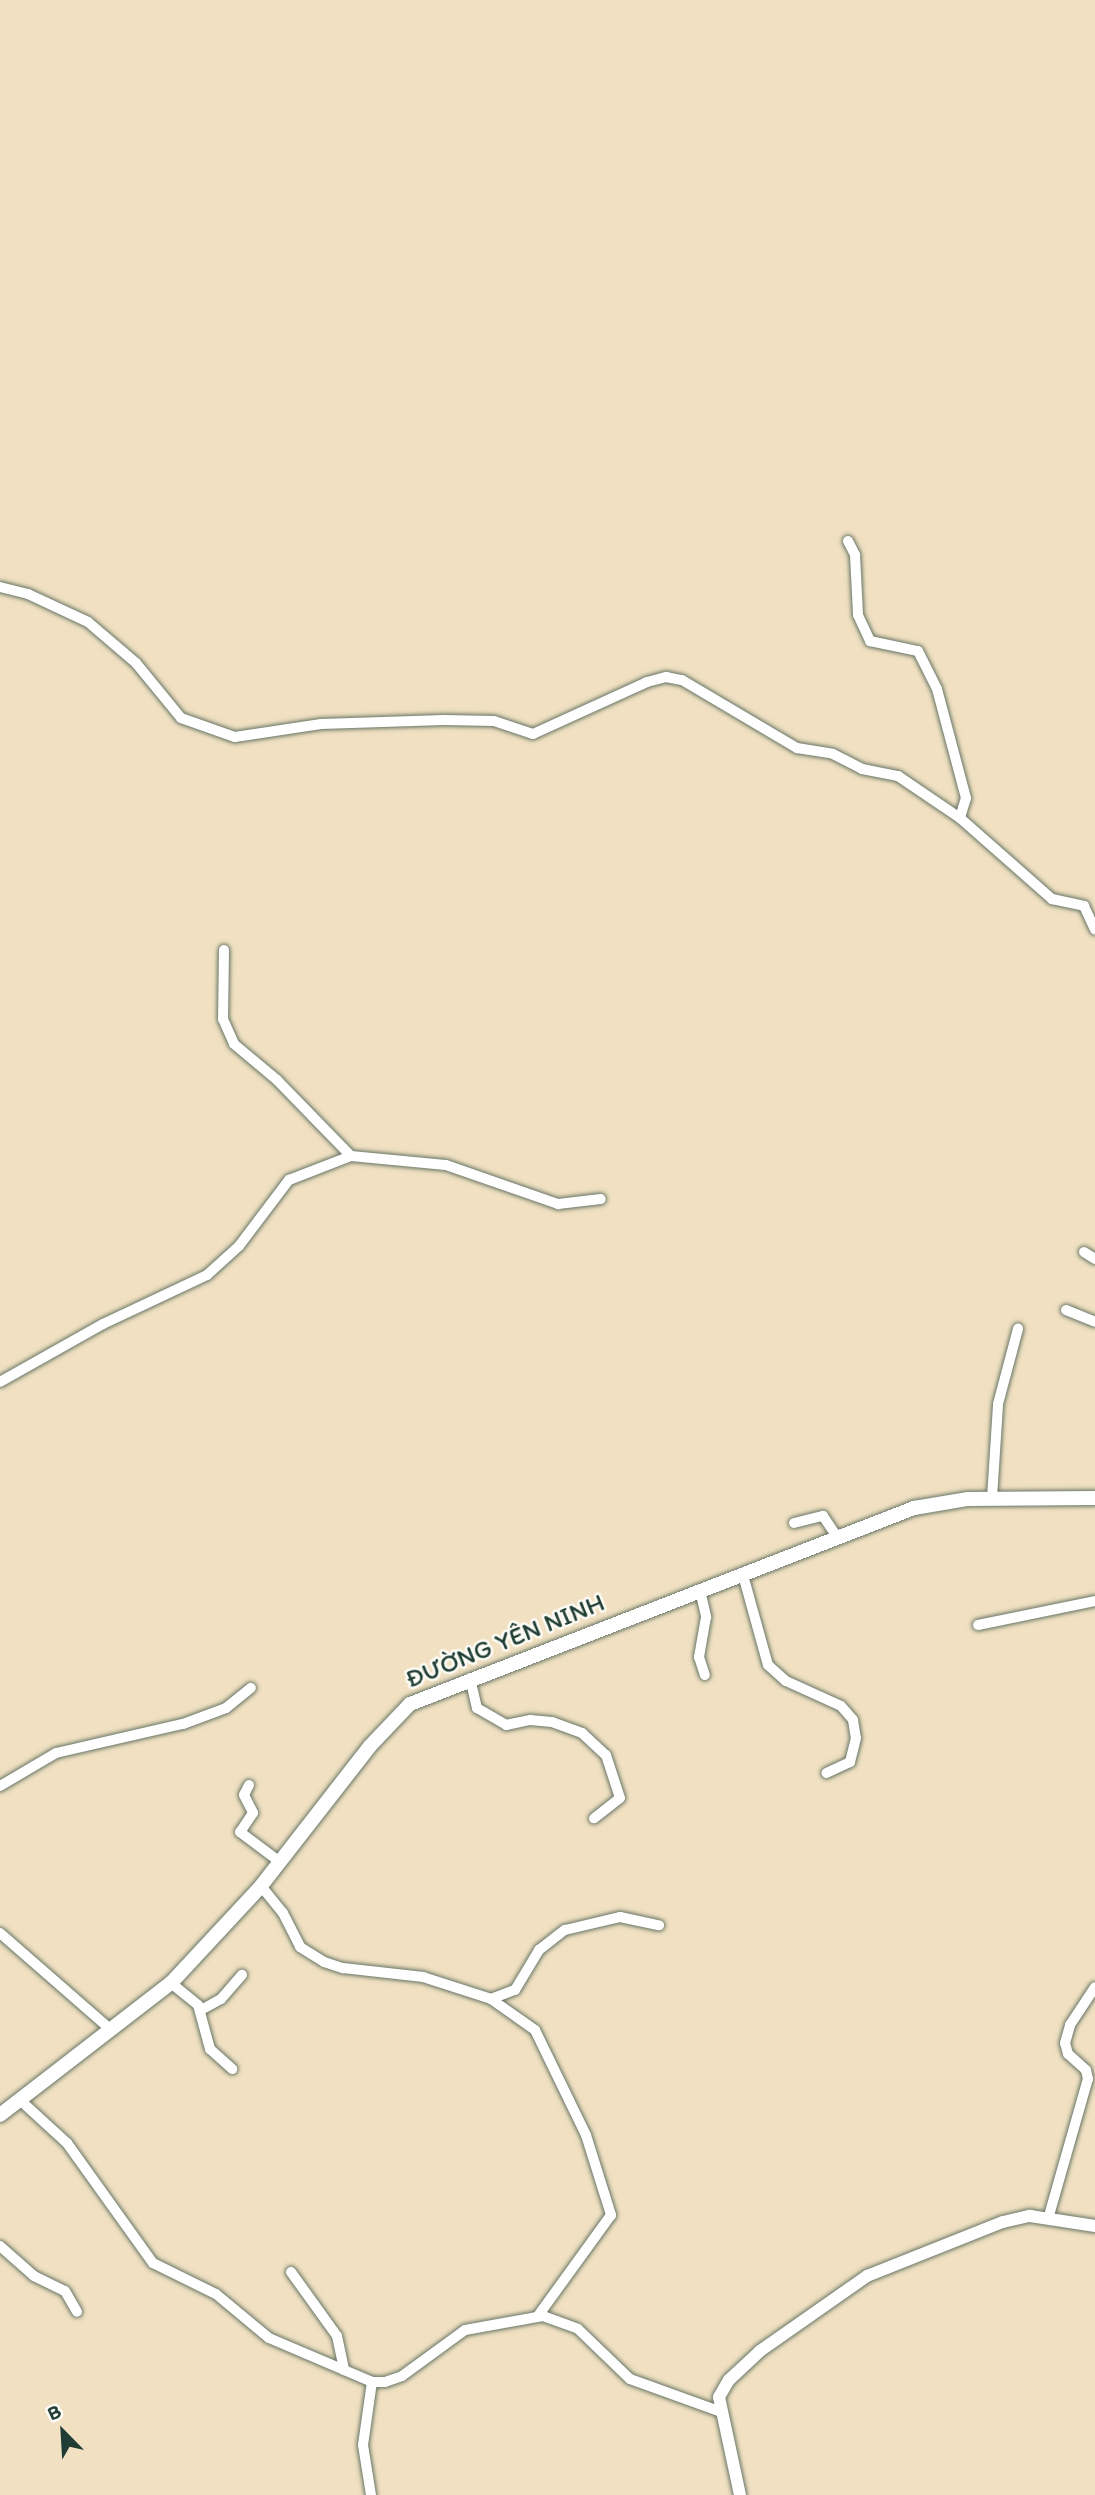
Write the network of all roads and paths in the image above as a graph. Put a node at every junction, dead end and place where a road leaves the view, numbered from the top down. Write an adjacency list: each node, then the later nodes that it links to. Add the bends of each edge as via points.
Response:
1 (848, 541): 3 (street, via 855,555 858,615 870,641 918,652 937,689 966,798)
2 (0, 587): 3 (street, via 38,598 88,622 136,663 181,718 235,737 321,723 444,720 494,721 533,734 647,682 673,678 797,748 833,754 862,769 898,776)
3 (960, 818): 4 (street, via 1033,886 1052,899 1084,906)
4 (1095, 930)
5 (224, 950): 6 (street, via 222,1007 234,1044 277,1080)
6 (351, 1156): 7 (street, via 446,1166 558,1204); 13 (street, via 289,1180 239,1246 207,1275 92,1330)
7 (601, 1199)
8 (1084, 1252): 9 (street)
9 (1095, 1259)
10 (1066, 1310): 11 (street)
11 (1095, 1322)
12 (1018, 1329): 15 (street, via 998,1404)
13 (0, 1382)
14 (1095, 1498): 15 (main road, ĐƯỜNG YÊN NINH)
15 (992, 1499): 17 (main road, ĐƯỜNG YÊN NINH, via 914,1508)
16 (794, 1523): 17 (street, via 823,1516)
17 (837, 1537): 18 (main road, ĐƯỜNG YÊN NINH)
18 (743, 1575): 19 (main road, ĐƯỜNG YÊN NINH); 25 (street, via 768,1665 786,1681 841,1706 853,1720 856,1738 850,1762)
19 (700, 1590): 22 (street, via 706,1616 699,1657); 23 (main road, ĐƯỜNG YÊN NINH)
20 (1095, 1601): 21 (street)
21 (978, 1625)
22 (705, 1675)
23 (470, 1678): 28 (street, via 477,1708 506,1725 552,1722 582,1734 606,1755 620,1798); 29 (main road, ĐƯỜNG YÊN NINH, via 430,1692 397,1715)
24 (251, 1688): 27 (street, via 226,1708 183,1724 56,1753)
25 (826, 1773)
26 (249, 1785): 29 (street, via 244,1795 253,1813 240,1832)
27 (0, 1786)
28 (594, 1818)
29 (280, 1862): 30 (main road, ĐƯỜNG YÊN NINH)
30 (261, 1886): 34 (main road, ĐƯỜNG YÊN NINH); 36 (street, via 283,1913 300,1947 324,1962 423,1977)
31 (659, 1925): 36 (street, via 621,1917 565,1930 539,1950 515,1990)
32 (0, 1933): 38 (street)
33 (242, 1975): 37 (street, via 220,1999)
34 (171, 1983): 37 (street); 38 (main road, ĐƯỜNG YÊN NINH)
35 (1095, 1987): 42 (street, via 1070,2025 1065,2043 1068,2054 1086,2070 1088,2078)
36 (491, 1999): 47 (street, via 535,2029 586,2135 611,2215)
37 (201, 2010): 39 (street, via 210,2049)
38 (110, 2029): 40 (main road, ĐƯỜNG YÊN NINH)
39 (232, 2069)
40 (20, 2100): 41 (main road, ĐƯỜNG YÊN NINH); 48 (street, via 67,2143 153,2263 216,2294 262,2334)
41 (0, 2115)
42 (1048, 2219): 43 (street); 50 (street, via 1003,2221 856,2282 729,2379 719,2396)
43 (1095, 2226)
44 (0, 2246): 46 (street, via 34,2276 65,2291)
45 (292, 2272): 48 (street, via 337,2336)
46 (77, 2312)
47 (538, 2316): 49 (street, via 465,2330 402,2376); 50 (street, via 578,2329 614,2367 638,2384)
48 (344, 2370): 49 (street)
49 (372, 2382): 51 (street, via 363,2445)
50 (719, 2410): 52 (street, via 737,2465)
51 (371, 2495)
52 (740, 2495)

